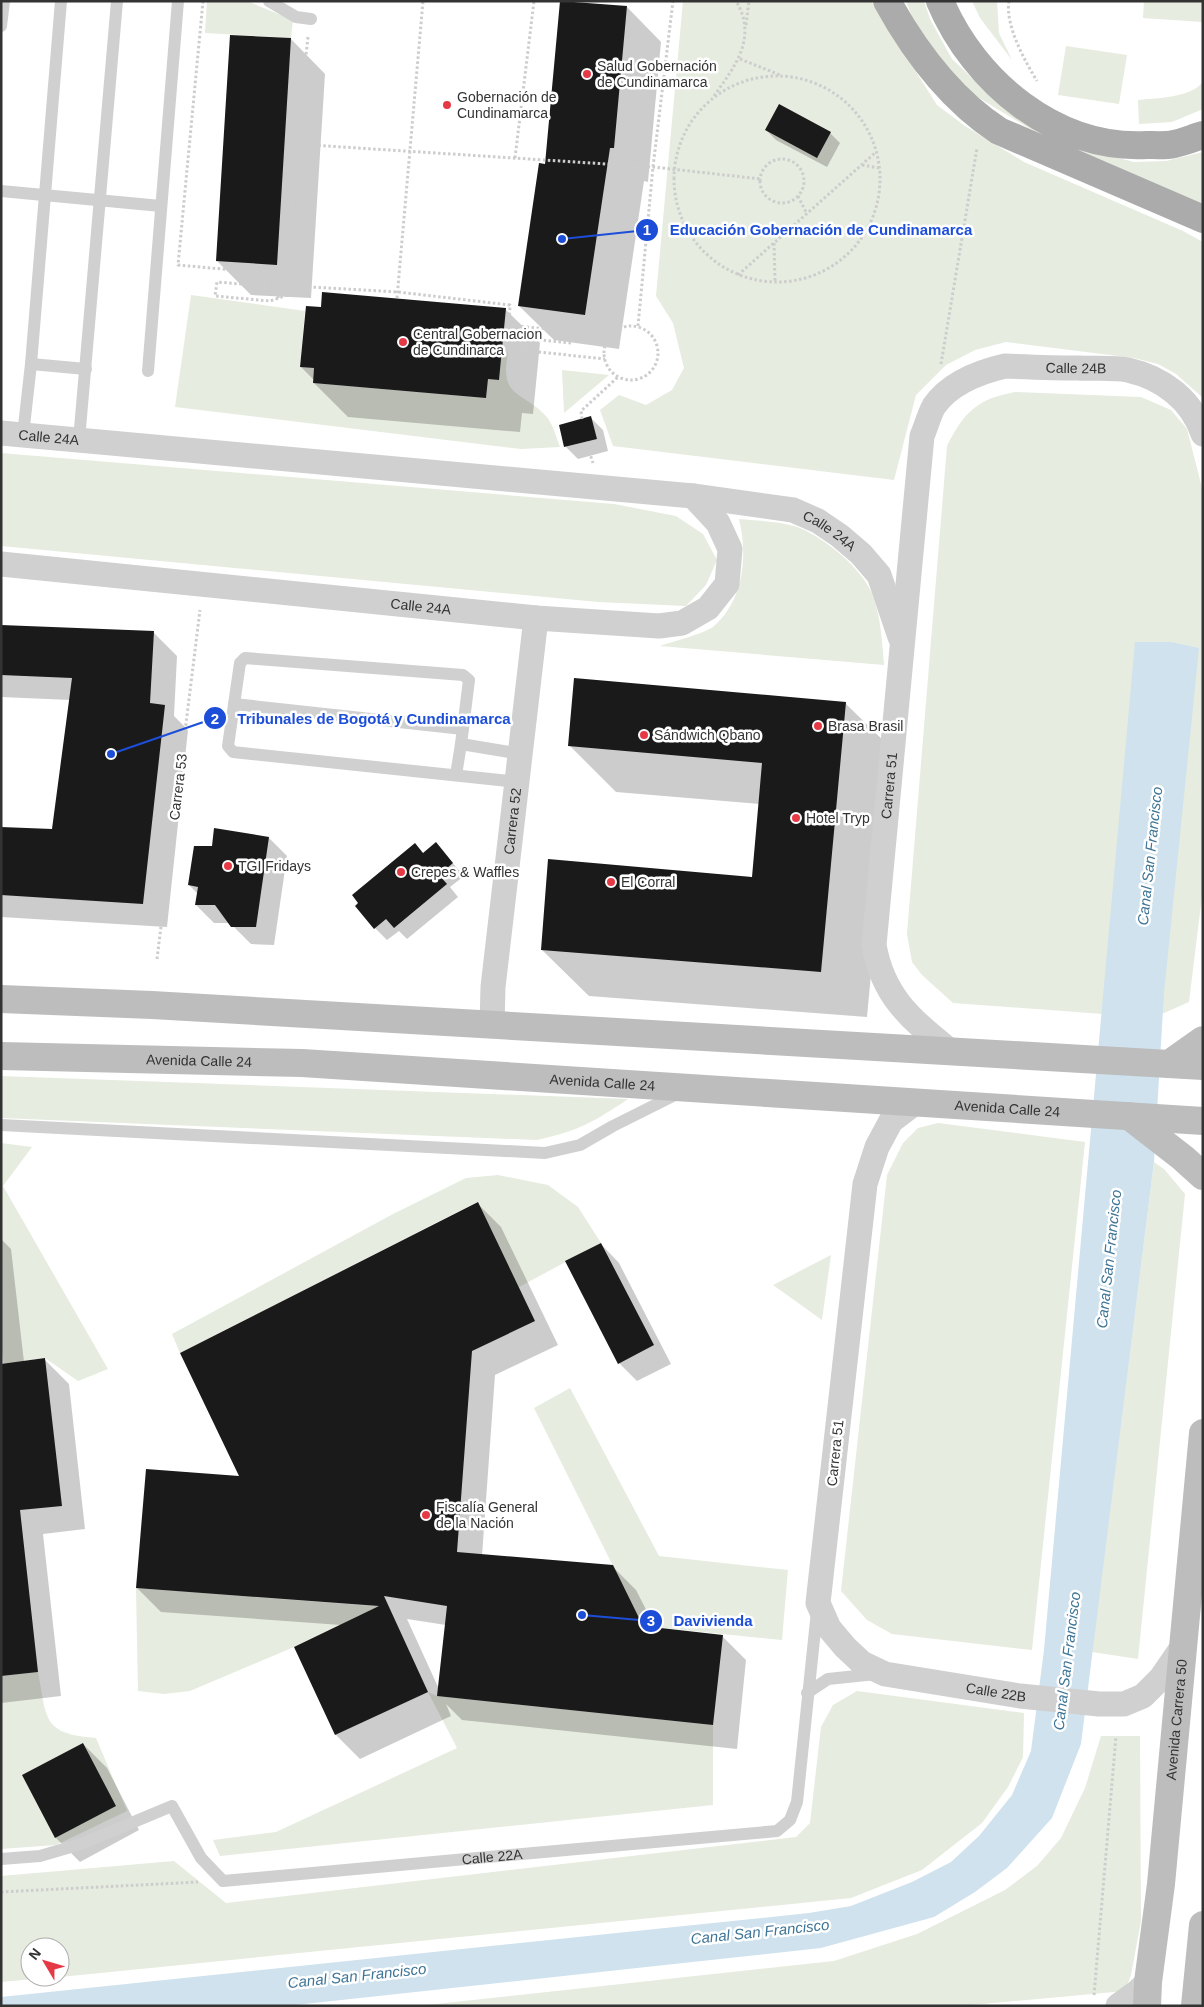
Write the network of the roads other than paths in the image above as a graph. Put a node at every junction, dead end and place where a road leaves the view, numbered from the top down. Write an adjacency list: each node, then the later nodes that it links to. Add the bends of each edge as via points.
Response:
1 (4, 1): 9 (lane)
2 (61, 1): 12 (lane)
3 (117, 1): 13 (lane)
4 (178, 1): 14 (lane)
5 (269, 1): 8 (lane, via 296,17)
6 (887, 1): 15 (main road, via 923,58 947,88 982,120 1000,131)
7 (940, 1): 10 (main road, via 950,25 978,65 1009,95 1043,119 1081,136 1127,146 1173,144)
8 (310, 19)
9 (1, 26)
10 (1203, 134)
11 (1, 190): 12 (lane)
12 (44, 195): 13 (lane); 16 (lane)
13 (100, 200): 14 (lane); 17 (lane)
14 (161, 206): 18 (lane)
15 (1203, 219)
16 (31, 364): 17 (lane); 20 (lane)
17 (86, 369): 22 (lane)
18 (148, 372)
19 (934, 406): 21 (street, Calle 24B, via 954,386 986,370 1005,366 1126,370 1166,386 1186,402); 26 (street, Carrera 51, via 922,436)
20 (12, 434): 22 (street, Calle 24A)
21 (1203, 434)
22 (79, 440): 23 (street, Calle 24A)
23 (693, 496): 25 (street, Calle 24A, via 718,523 730,549 727,584 708,608 682,623 659,626); 26 (street, Calle 24A, via 793,510 840,536 879,575)
24 (1, 564): 25 (street, Calle 24A)
25 (536, 618): 30 (street, Carrera 52)
26 (903, 646): 36 (street, Carrera 51, via 874,945 885,984 906,1014)
27 (234, 704): 28 (lane); 28 (lane, via 240,664 245,658 463,675 469,680); 31 (lane, via 228,746 233,752)
28 (463, 728): 29 (lane)
29 (461, 744): 30 (lane); 31 (lane)
30 (521, 754): 32 (street, Carrera 52)
31 (456, 775): 32 (lane)
32 (518, 782): 34 (street, Carrera 52, via 493,987)
33 (1, 998): 34 (main road)
34 (492, 1025): 36 (main road)
35 (1203, 1040): 38 (main road)
36 (950, 1051): 38 (main road)
37 (1, 1056): 40 (main road, Avenida Calle 24, via 302,1063)
38 (1169, 1064): 39 (main road)
39 (1203, 1066)
40 (688, 1088): 41 (main road, Avenida Calle 24); 44 (lane, via 580,1145 545,1153)
41 (916, 1102): 42 (main road, Avenida Calle 24); 47 (street, Carrera 51, via 891,1121 877,1147 865,1184)
42 (1129, 1116): 43 (main road, Avenida Calle 24); 45 (main road)
43 (1203, 1121)
44 (1, 1125)
45 (1203, 1176)
46 (1203, 1433): 48 (main road, Avenida Carrera 50)
47 (818, 1603): 49 (street, Calle 22B, via 829,1628 845,1647 862,1663); 50 (lane, Carrera 51)
48 (1183, 1646): 49 (street, Calle 22B, via 1161,1678 1143,1696 1124,1704 1020,1696); 54 (main road, Avenida Carrera 50)
49 (886, 1674): 50 (lane, via 828,1678)
50 (807, 1693): 51 (lane, Carrera 51, via 797,1802)
51 (790, 1820): 52 (lane, Calle 22A, via 777,1831 222,1881 201,1858 172,1806 81,1844 40,1856)
52 (1, 1859)
53 (1203, 1925): 55 (main road)
54 (1148, 1994): 56 (street, via 1136,1993)
55 (1198, 2003)
56 (1118, 2006)

